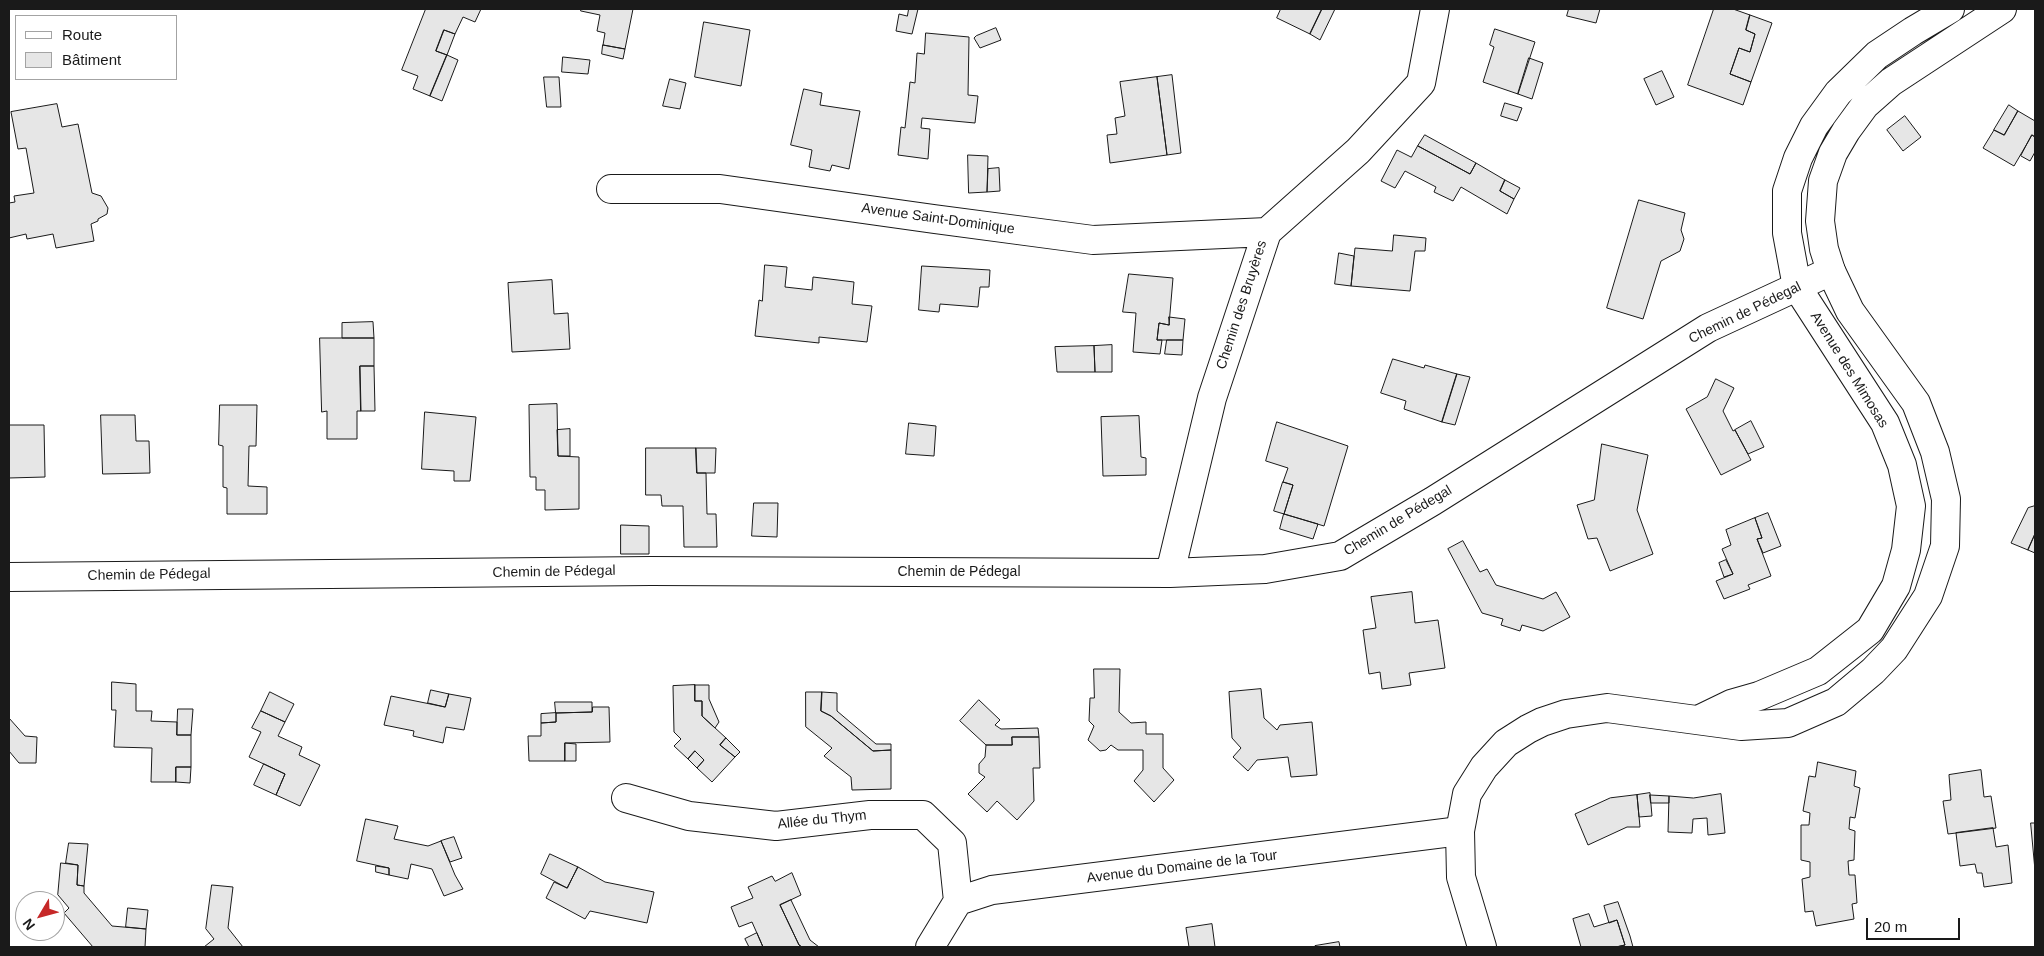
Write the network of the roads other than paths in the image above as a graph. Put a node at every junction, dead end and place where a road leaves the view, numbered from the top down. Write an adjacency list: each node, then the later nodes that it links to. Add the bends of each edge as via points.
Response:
1 (1435, 9): 5 (street, Chemin des Bruyères, via 1421,83 1358,151)
2 (1950, 9): 7 (street, Avenue des Mimosas, via 1877,55 1838,93 1814,126 1798,158 1787,191 1787,233)
3 (2002, 9): 6 (street, via 1891,82 1865,105 1846,131 1833,153 1824,181 1820,221)
4 (611, 189): 5 (street, Avenue Saint-Dominique, via 720,189 1093,240)
5 (1267, 232): 8 (street, Chemin des Bruyères, via 1212,398)
6 (1831, 271): 7 (street, Chemin de Pédegal); 11 (street, via 1850,311 1916,403 1935,452 1946,499 1945,546 1928,596)
7 (1797, 287): 8 (street, Chemin de Pédegal, via 1708,328 1340,556 1264,569); 10 (street, Avenue des Mimosas, via 1885,423 1902,464 1911,506 1906,550 1896,586)
8 (1170, 574): 9 (street, Chemin de Pédegal, via 651,571)
9 (9, 577)
10 (1870, 630): 11 (street); 12 (street, Avenue des Mimosas, via 1818,672)
11 (1894, 649): 12 (street, via 1836,702 1788,722 1741,726)
12 (1700, 719): 14 (street, via 1607,708 1566,714 1528,728 1506,743 1484,767 1467,794)
13 (626, 798): 15 (street, Allée du Thym, via 689,816 776,826 870,815 923,816 952,843)
14 (1460, 831): 15 (street, Avenue du Domaine de la Tour, via 992,890); 17 (street, via 1461,877)
15 (958, 901): 16 (street)
16 (930, 947)
17 (1482, 947)

